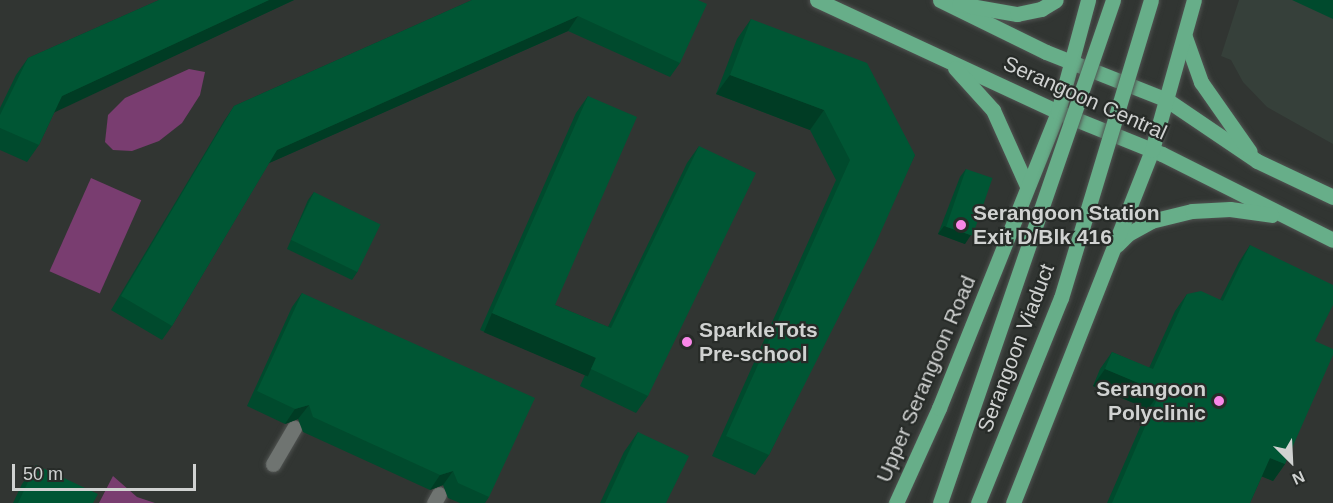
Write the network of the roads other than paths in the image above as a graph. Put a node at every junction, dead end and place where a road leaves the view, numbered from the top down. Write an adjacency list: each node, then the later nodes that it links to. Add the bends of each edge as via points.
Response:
1 (817, 0): 9 (main road, Serangoon Central)
2 (941, 0): 3 (main road, via 1017,14 1041,9); 10 (main road, Serangoon Central)
3 (1056, 0)
4 (1088, 0): 10 (main road, Upper Serangoon Road)
5 (1113, 0): 23 (main road, Serangoon Viaduct, bridge)
6 (1151, 0): 24 (main road, Serangoon Viaduct, bridge, via 1061,298)
7 (1194, 0): 8 (main road)
8 (1185, 37): 11 (main road); 14 (main road, via 1201,82)
9 (935, 53): 12 (main road, Serangoon Central); 15 (main road, via 965,75 993,110)
10 (1074, 62): 11 (main road, Serangoon Central); 12 (main road, Upper Serangoon Road)
11 (1167, 100): 13 (main road); 14 (main road, Serangoon Central)
12 (1058, 112): 13 (main road, Serangoon Central); 15 (main road, Upper Serangoon Road)
13 (1152, 150): 17 (main road, Serangoon Central); 19 (main road)
14 (1257, 161): 16 (main road, Serangoon Central)
15 (1028, 186): 22 (main road, Upper Serangoon Road, via 939,408)
16 (1333, 197)
17 (1286, 217): 18 (main road, Serangoon Central); 19 (main road, via 1230,209 1192,211 1151,221 1128,234)
18 (1333, 240)
19 (1113, 249): 25 (main road)
20 (294, 428): 21 (lane)
21 (273, 464)
22 (896, 503)
23 (940, 503)
24 (978, 503)
25 (1013, 503)

